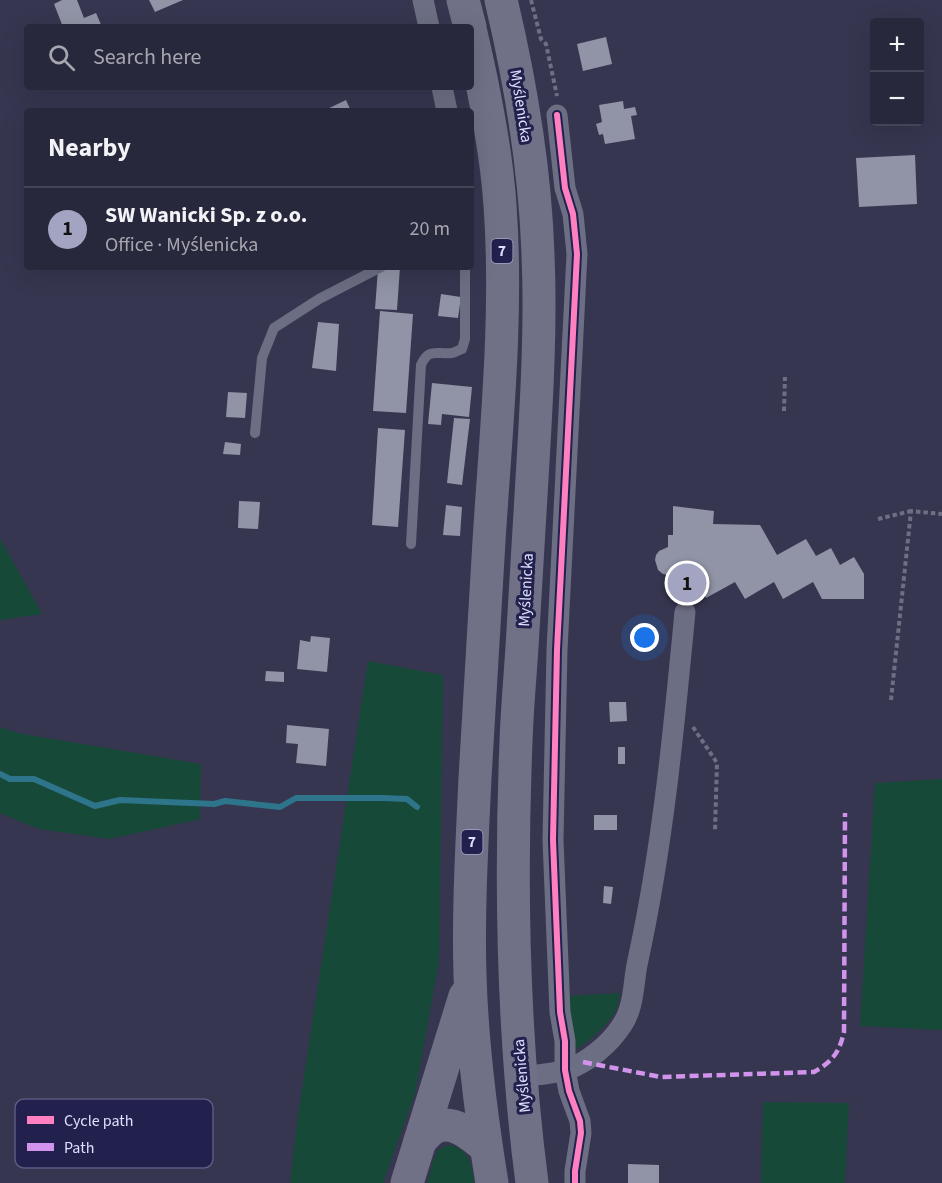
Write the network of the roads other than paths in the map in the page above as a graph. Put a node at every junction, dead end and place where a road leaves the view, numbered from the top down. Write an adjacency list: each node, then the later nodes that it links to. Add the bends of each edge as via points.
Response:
1 (423, 0): 4 (street)
2 (463, 0): 5 (highway)
3 (501, 0): 17 (highway, Myślenicka / 7, via 530,150 538,274 539,344 513,848 514,965)
4 (428, 24)
5 (469, 24)
6 (474, 47): 15 (highway, 7, via 496,169 502,283 473,823)
7 (443, 90): 8 (street)
8 (446, 108)
9 (557, 115): 16 (street, via 577,254 557,650 553,828)
10 (375, 270): 12 (lane, via 274,328 262,358)
11 (465, 270): 13 (lane, via 462,349 453,353 432,352 421,365)
12 (255, 433)
13 (411, 544)
14 (686, 612): 16 (street, via 650,904 630,1007 614,1036 596,1053)
15 (470, 977): 18 (highway); 19 (highway, 7)
16 (566, 1070): 17 (street); 23 (street, via 581,1133)
17 (521, 1077): 22 (highway, Myślenicka / 7)
18 (420, 1141): 19 (highway, via 432,1130 447,1125 455,1126); 20 (highway)
19 (486, 1147): 21 (highway, 7)
20 (407, 1183)
21 (492, 1183)
22 (532, 1183)
23 (575, 1183)

